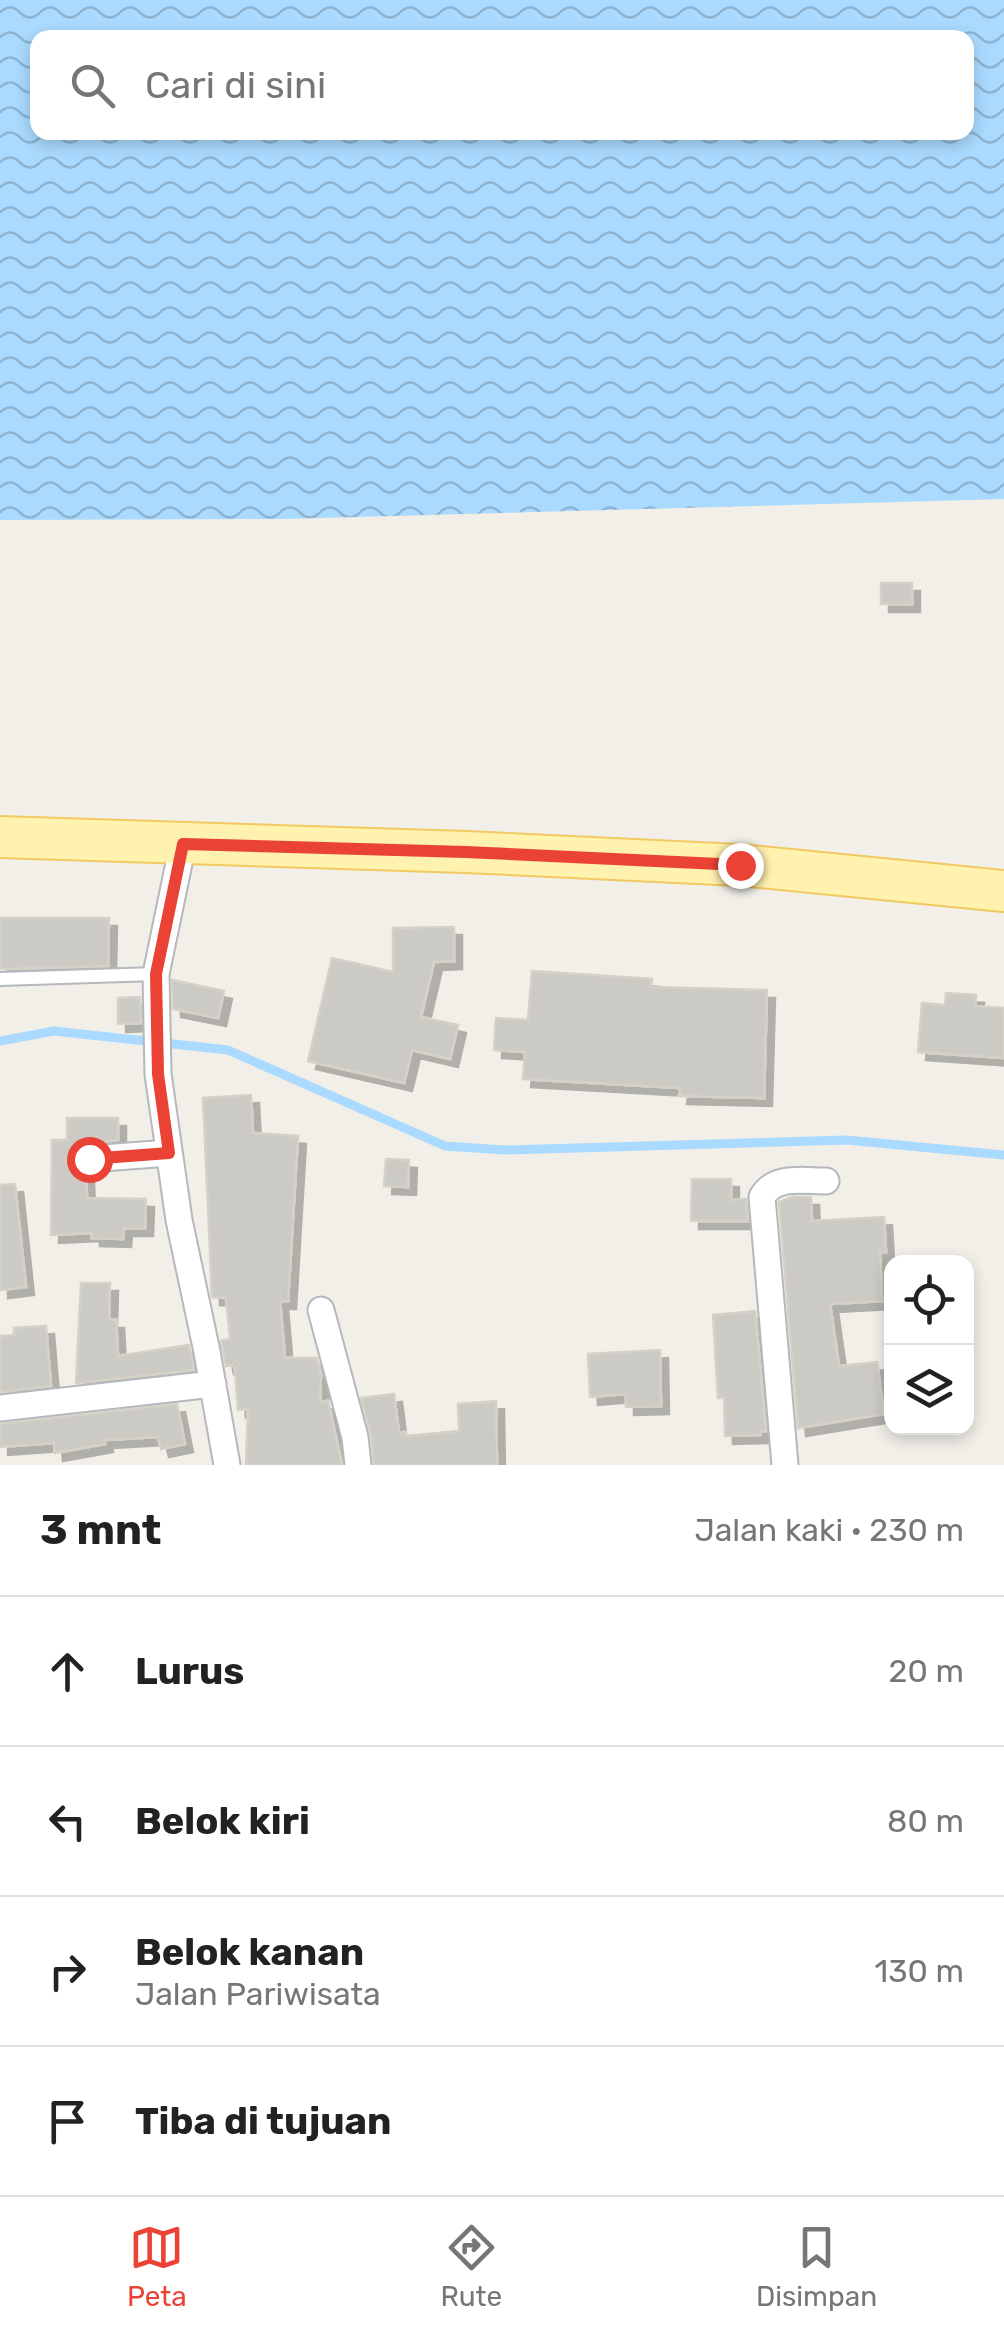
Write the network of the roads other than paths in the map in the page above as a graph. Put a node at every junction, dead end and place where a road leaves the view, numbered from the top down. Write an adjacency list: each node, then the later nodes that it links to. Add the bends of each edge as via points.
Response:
1 (0, 837): 2 (main road)
2 (183, 844): 3 (main road, via 740,865); 4 (street)
3 (1004, 890)
4 (156, 974): 5 (lane); 6 (street, via 158,1074)
5 (0, 979)
6 (169, 1153): 7 (street); 10 (street)
7 (89, 1159)
8 (826, 1181): 14 (street, via 776,1182 762,1198)
9 (321, 1310): 13 (street)
10 (213, 1384): 11 (street); 12 (street)
11 (0, 1408)
12 (227, 1465)
13 (358, 1465)
14 (785, 1465)

